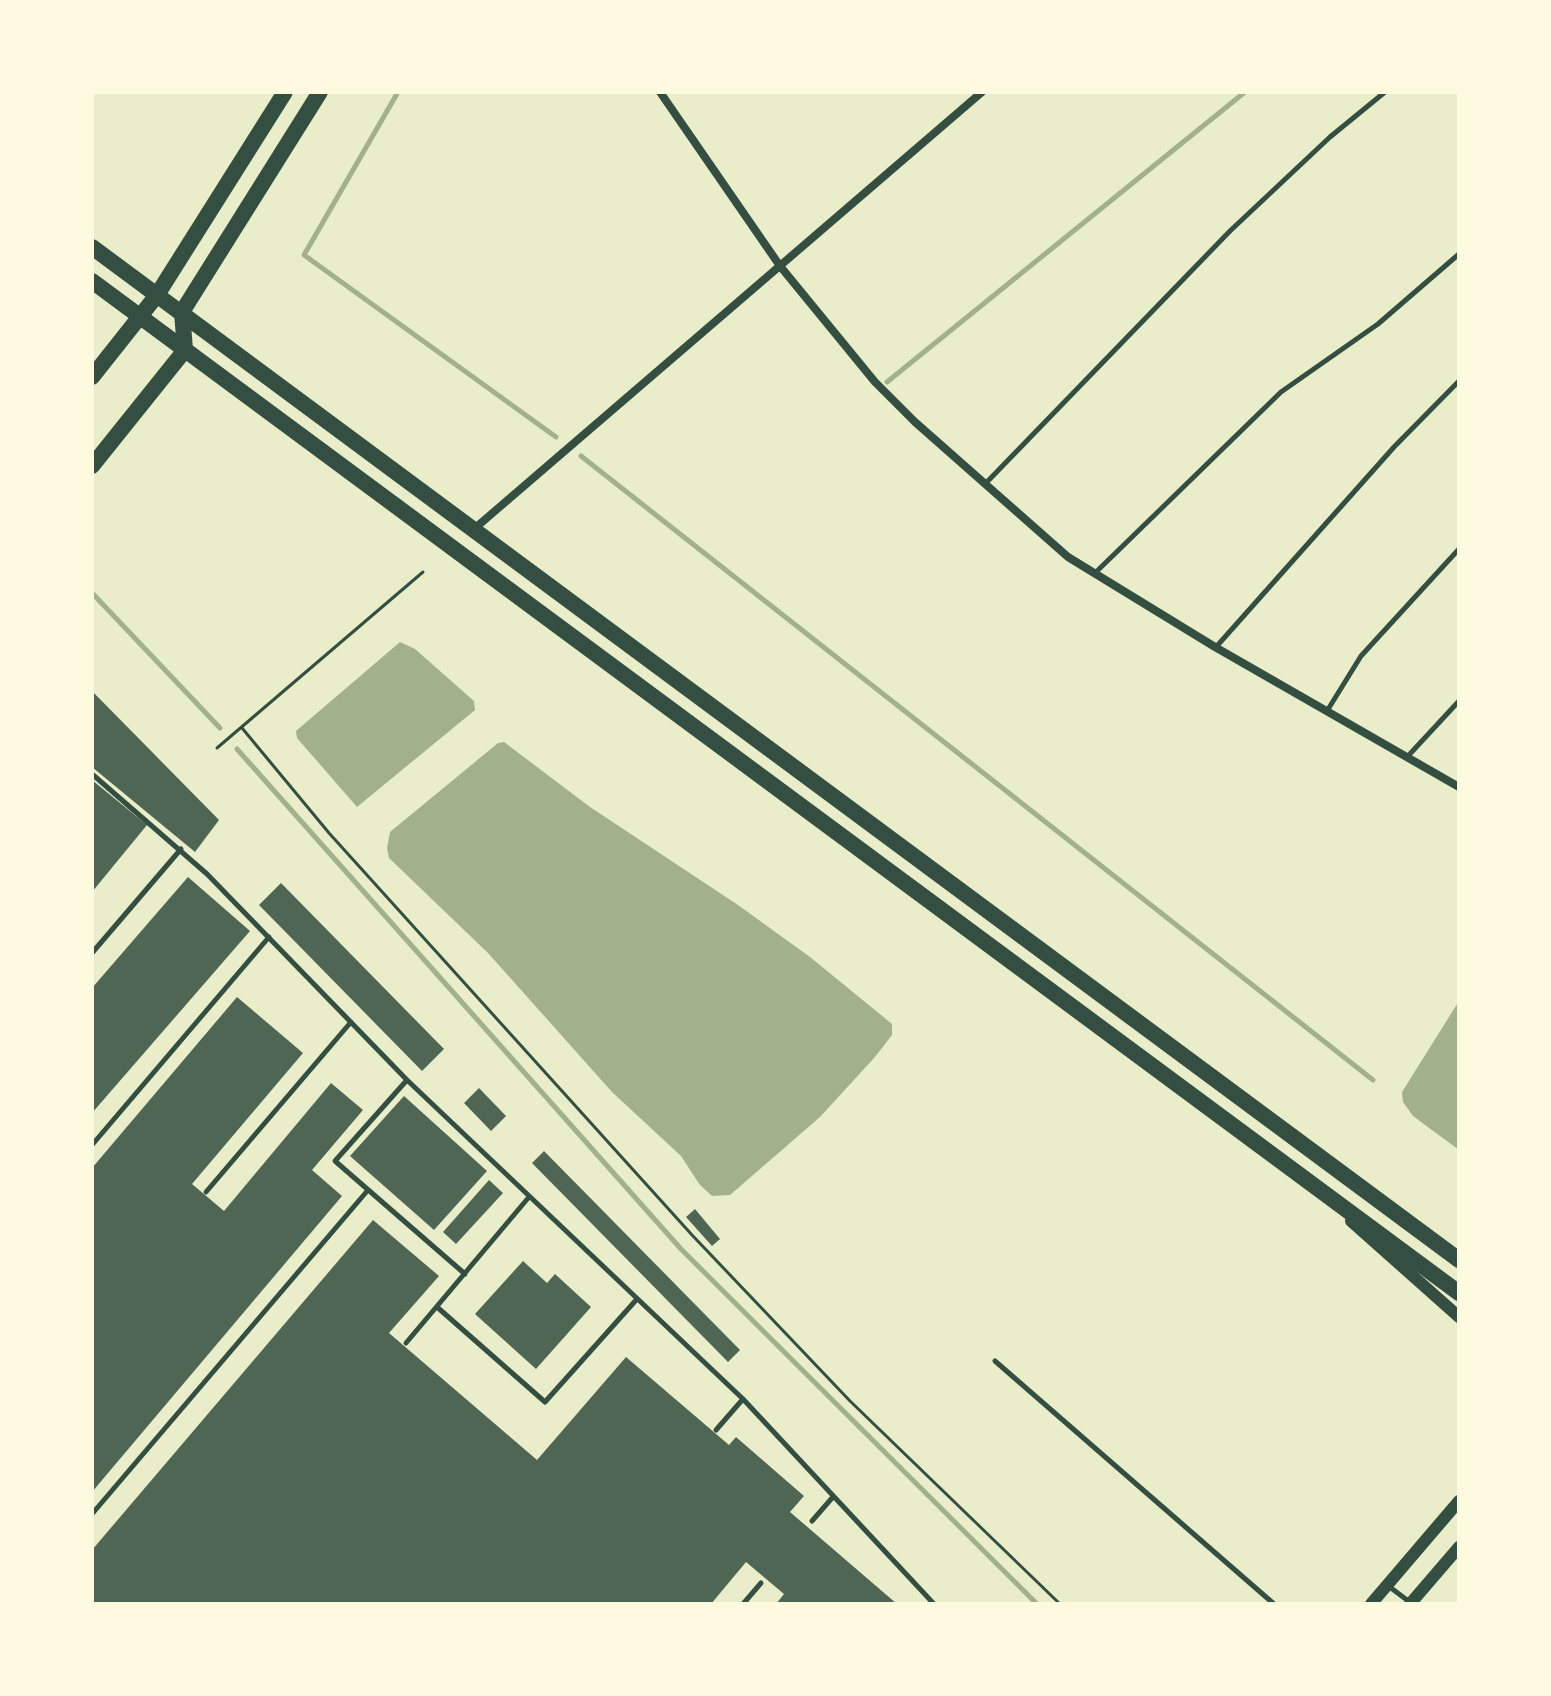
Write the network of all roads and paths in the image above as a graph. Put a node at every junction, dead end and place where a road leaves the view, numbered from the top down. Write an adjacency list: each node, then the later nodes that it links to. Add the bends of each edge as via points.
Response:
1 (285, 92): 10 (highway)
2 (320, 92): 11 (highway)
3 (660, 92): 8 (street)
4 (982, 92): 8 (street)
5 (1385, 92): 17 (lane, via 1230,231)
6 (92, 247): 10 (highway)
7 (1459, 254): 21 (lane, via 1378,324 1281,392)
8 (780, 266): 17 (street, via 875,382); 18 (street)
9 (92, 281): 12 (highway)
10 (157, 295): 11 (highway); 12 (highway)
11 (182, 312): 13 (highway); 18 (highway)
12 (141, 318): 13 (highway); 14 (highway)
13 (185, 350): 16 (highway); 36 (highway)
14 (92, 377)
15 (1459, 381): 22 (lane)
16 (92, 466)
17 (985, 484): 21 (street, via 1068,557)
18 (474, 529): 40 (highway)
19 (1459, 549): 24 (lane, via 1361,656)
20 (423, 572): 25 (path)
21 (1094, 573): 22 (street)
22 (1215, 647): 24 (street)
23 (1459, 701): 27 (lane)
24 (1327, 711): 27 (street)
25 (242, 728): 26 (path); 61 (path, via 329,833 692,1235 850,1401)
26 (217, 748)
27 (1407, 757): 29 (street)
28 (92, 774): 30 (lane)
29 (1459, 787)
30 (181, 849): 31 (lane); 32 (lane)
31 (269, 937): 33 (lane); 35 (lane)
32 (92, 953)
33 (351, 1022): 34 (lane); 38 (lane)
34 (407, 1080): 37 (lane, via 335,1161); 39 (lane)
35 (92, 1145)
36 (1279, 1160): 42 (highway); 45 (street)
37 (368, 1190): 41 (lane); 53 (lane)
38 (206, 1192)
39 (530, 1197): 41 (lane); 43 (lane)
40 (1459, 1260)
41 (465, 1274): 44 (lane)
42 (1459, 1293)
43 (637, 1299): 44 (lane, via 545,1402); 48 (lane)
44 (437, 1307): 46 (lane)
45 (1459, 1317)
46 (406, 1343)
47 (995, 1361): 62 (lane)
48 (743, 1399): 49 (lane); 51 (lane)
49 (716, 1430)
50 (1459, 1494): 54 (street)
51 (832, 1498): 55 (lane); 60 (lane)
52 (1459, 1501): 54 (street)
53 (92, 1514)
54 (1443, 1519): 58 (street)
55 (812, 1521)
56 (1459, 1549): 64 (street)
57 (761, 1583): 59 (lane)
58 (1387, 1585): 63 (street); 64 (lane)
59 (743, 1604)
60 (934, 1604)
61 (1060, 1604)
62 (1274, 1604)
63 (1371, 1604)
64 (1411, 1604)

